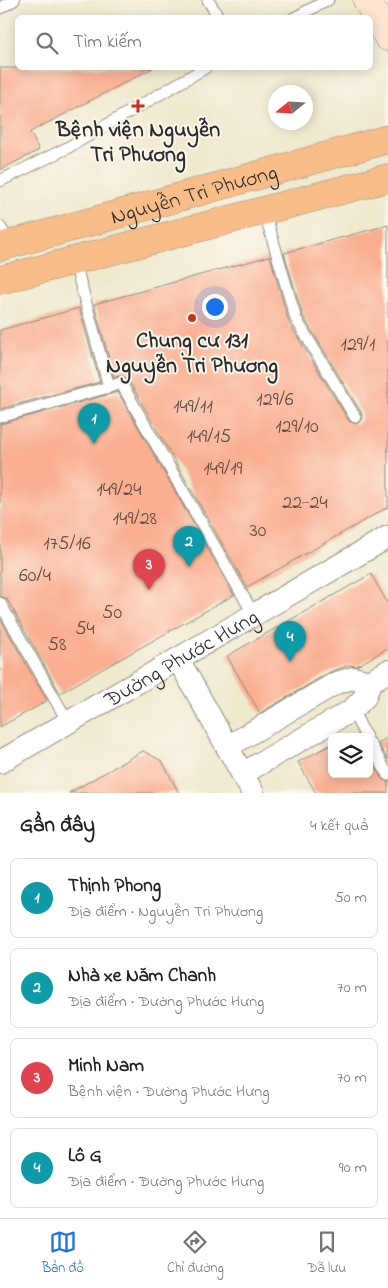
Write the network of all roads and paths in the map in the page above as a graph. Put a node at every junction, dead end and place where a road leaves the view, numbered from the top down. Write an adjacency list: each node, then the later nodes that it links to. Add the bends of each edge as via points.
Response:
1 (14, 0): 5 (lane)
2 (208, 0): 6 (lane)
3 (328, 0): 7 (lane)
4 (367, 0): 8 (main road)
5 (0, 8)
6 (216, 15)
7 (300, 15)
8 (388, 37)
9 (202, 70): 12 (lane, via 67,148)
10 (388, 139): 14 (main road, Nguyễn Tri Phương)
11 (388, 178): 13 (main road, Nguyễn Tri Phương)
12 (0, 181)
13 (264, 210): 15 (main road, Nguyễn Tri Phương); 18 (lane, via 296,319)
14 (4, 239): 16 (main road)
15 (74, 260): 16 (main road, Nguyễn Tri Phương); 17 (lane)
16 (10, 277)
17 (109, 387): 19 (lane); 22 (lane, via 121,383)
18 (355, 416)
19 (0, 417)
20 (388, 537): 22 (street, Đường Phước Hưng)
21 (0, 603): 26 (lane)
22 (254, 615): 23 (street, Đường Phước Hưng)
23 (178, 659): 26 (street, Đường Phước Hưng); 28 (street)
24 (379, 677): 25 (street); 28 (street, via 353,678 336,683)
25 (352, 710): 27 (lane); 32 (street)
26 (68, 722): 30 (street, Đường Phước Hưng)
27 (364, 733)
28 (227, 747): 32 (street)
29 (373, 749): 31 (lane)
30 (0, 762)
31 (388, 775)
32 (248, 784)

